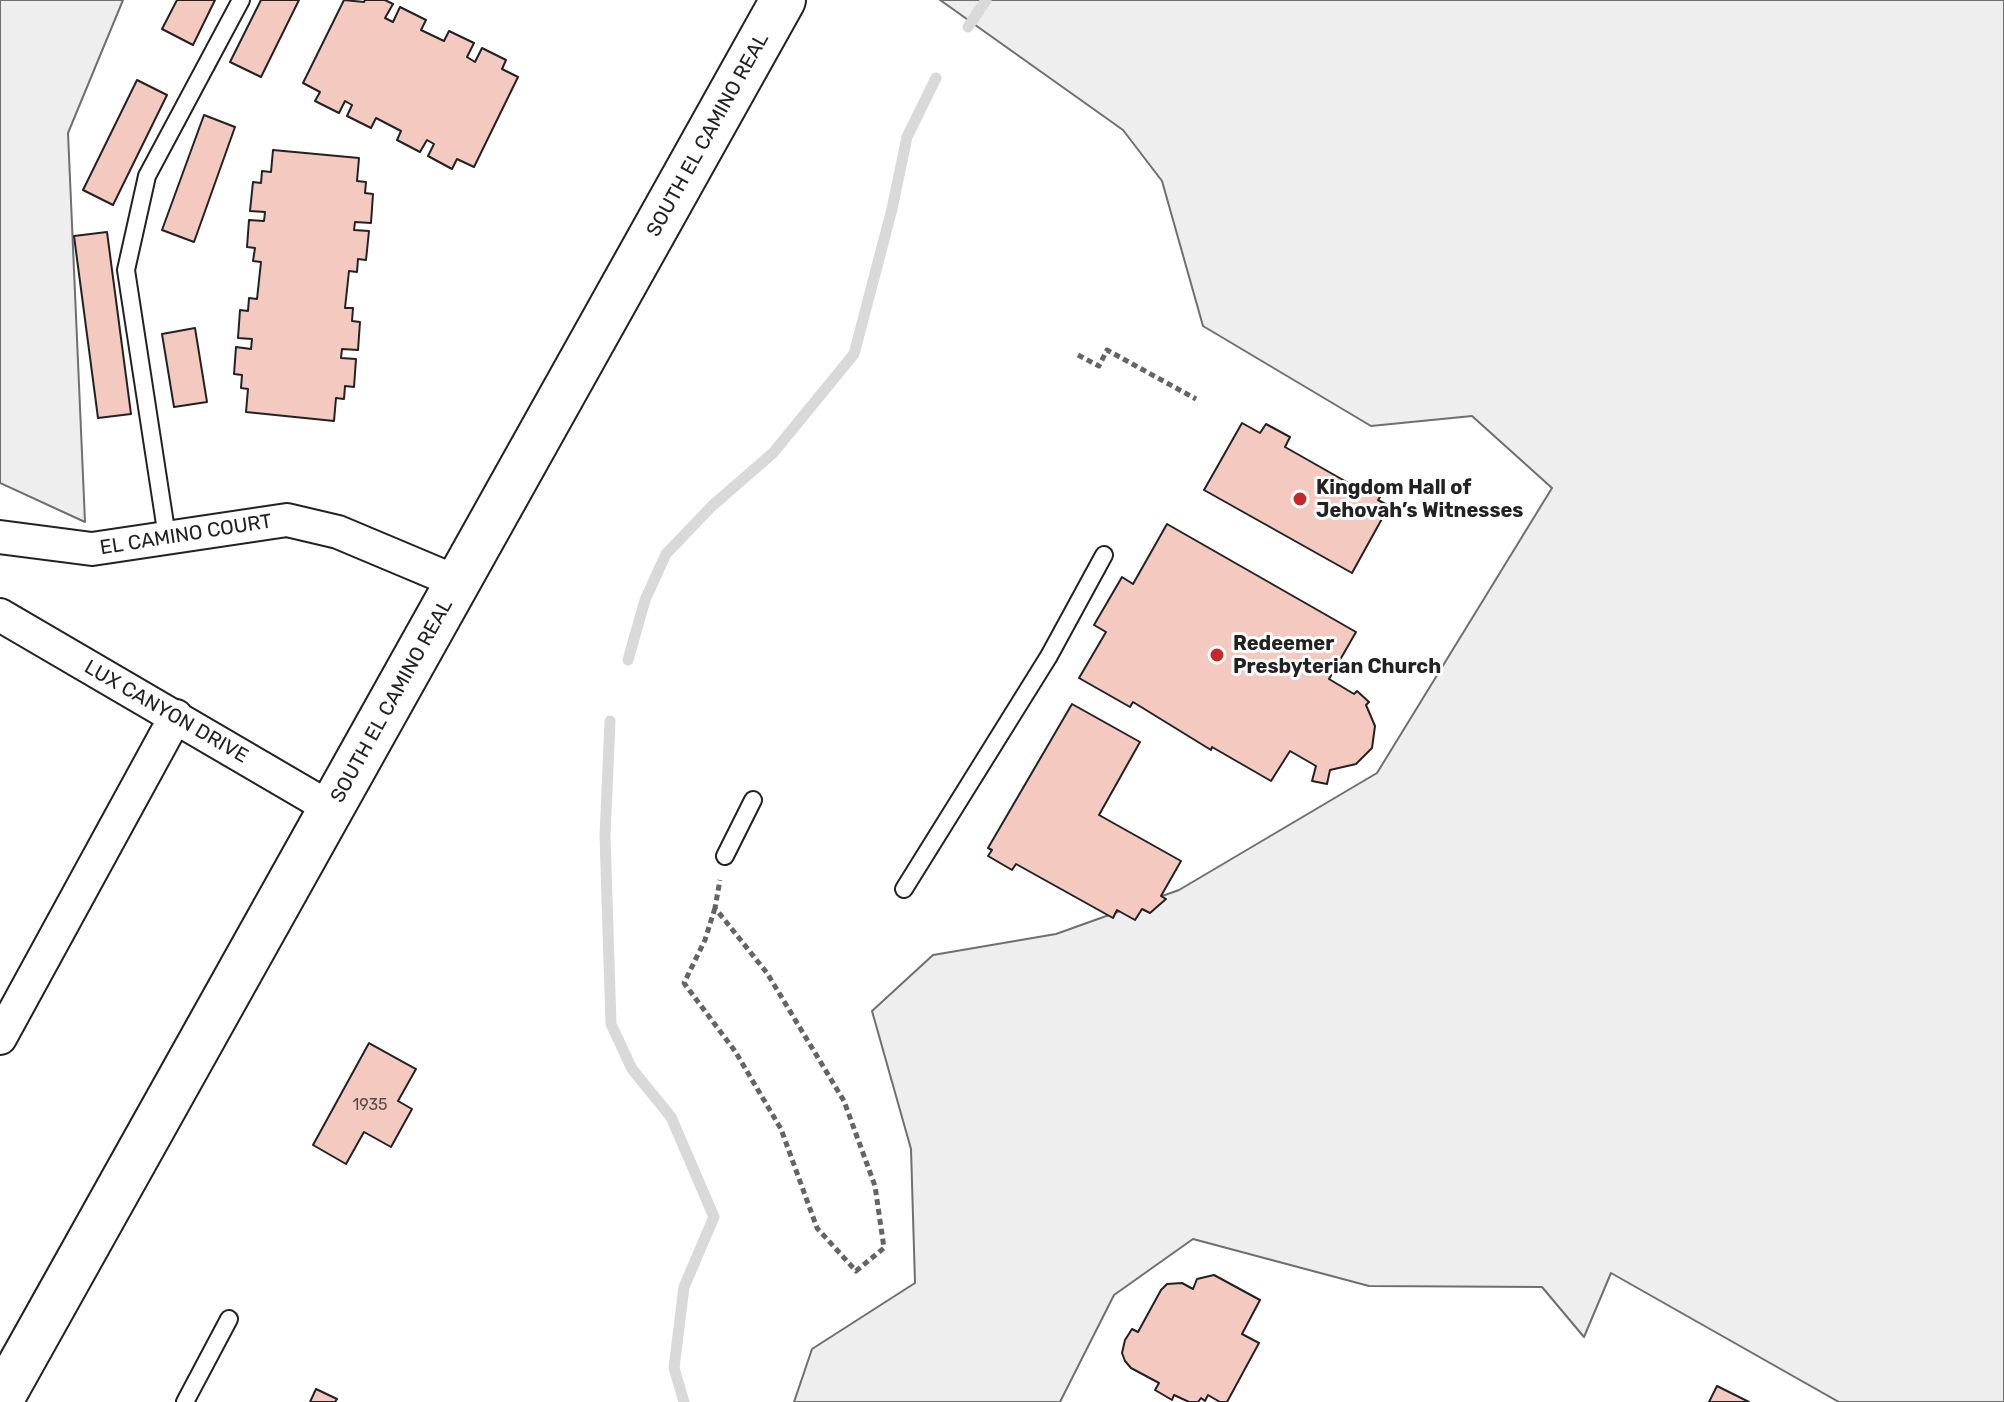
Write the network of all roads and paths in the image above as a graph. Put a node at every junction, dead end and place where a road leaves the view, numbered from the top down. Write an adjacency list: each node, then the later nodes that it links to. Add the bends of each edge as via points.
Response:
1 (241, 0): 6 (lane, via 147,176 126,270)
2 (783, 0): 8 (main road, SOUTH EL CAMINO REAL)
3 (1078, 355): 4 (path, via 1099,366 1107,350)
4 (1196, 399)
5 (0, 537): 6 (street, EL CAMINO COURT, via 92,549)
6 (167, 537): 8 (street, EL CAMINO COURT, via 287,520 338,532)
7 (1104, 555): 14 (lane, via 1049,656)
8 (457, 582): 12 (main road, SOUTH EL CAMINO REAL)
9 (0, 615): 10 (street, LUX CANYON DRIVE)
10 (176, 716): 12 (street, LUX CANYON DRIVE); 16 (street)
11 (753, 800): 13 (lane)
12 (332, 809): 18 (main road, SOUTH EL CAMINO REAL)
13 (725, 856): 15 (path)
14 (904, 889)
15 (715, 908): 15 (path, via 767,973 844,1101 875,1186 884,1248 856,1271 817,1228 781,1129 735,1051 684,983)
16 (0, 1038)
17 (229, 1319): 19 (lane)
18 (0, 1401)
19 (185, 1402)

